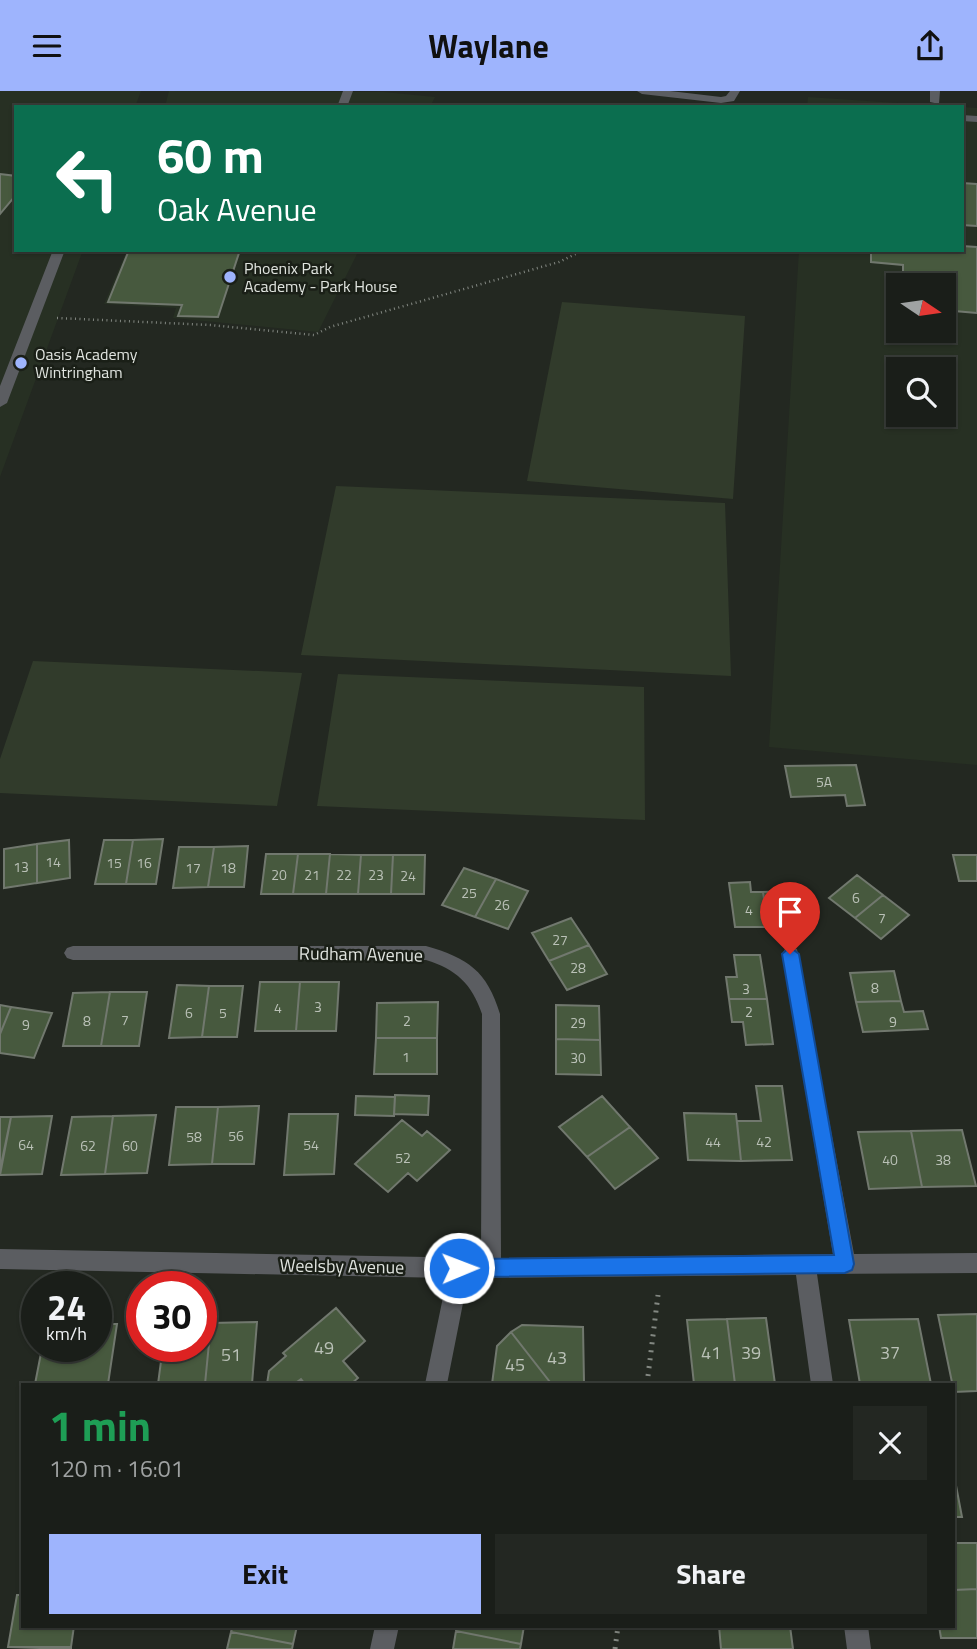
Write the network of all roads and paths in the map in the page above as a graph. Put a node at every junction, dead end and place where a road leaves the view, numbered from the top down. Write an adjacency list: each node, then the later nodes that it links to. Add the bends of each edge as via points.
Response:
1 (642, 91): 2 (street, via 720,100 730,99)
2 (735, 91)
3 (59, 252): 5 (street)
4 (580, 252): 5 (path, via 314,335)
5 (34, 316): 6 (street)
6 (0, 403)
7 (73, 953): 14 (street, Rudham Avenue, via 426,953 468,971 485,991 491,1014)
8 (790, 954): 11 (street)
9 (0, 1259): 15 (street, Weelsby Avenue)
10 (977, 1263): 11 (street, Weelsby Avenue)
11 (845, 1264): 13 (street, Weelsby Avenue)
12 (662, 1266): 13 (street, Weelsby Avenue); 14 (street, Weelsby Avenue); 17 (path)
13 (805, 1266): 18 (street)
14 (491, 1267): 15 (street, Weelsby Avenue)
15 (459, 1268): 16 (street)
16 (436, 1383)
17 (647, 1383)
18 (822, 1383)
19 (387, 1628): 22 (street)
20 (618, 1628): 23 (path)
21 (856, 1628): 24 (street)
22 (382, 1649)
23 (615, 1649)
24 (859, 1649)

